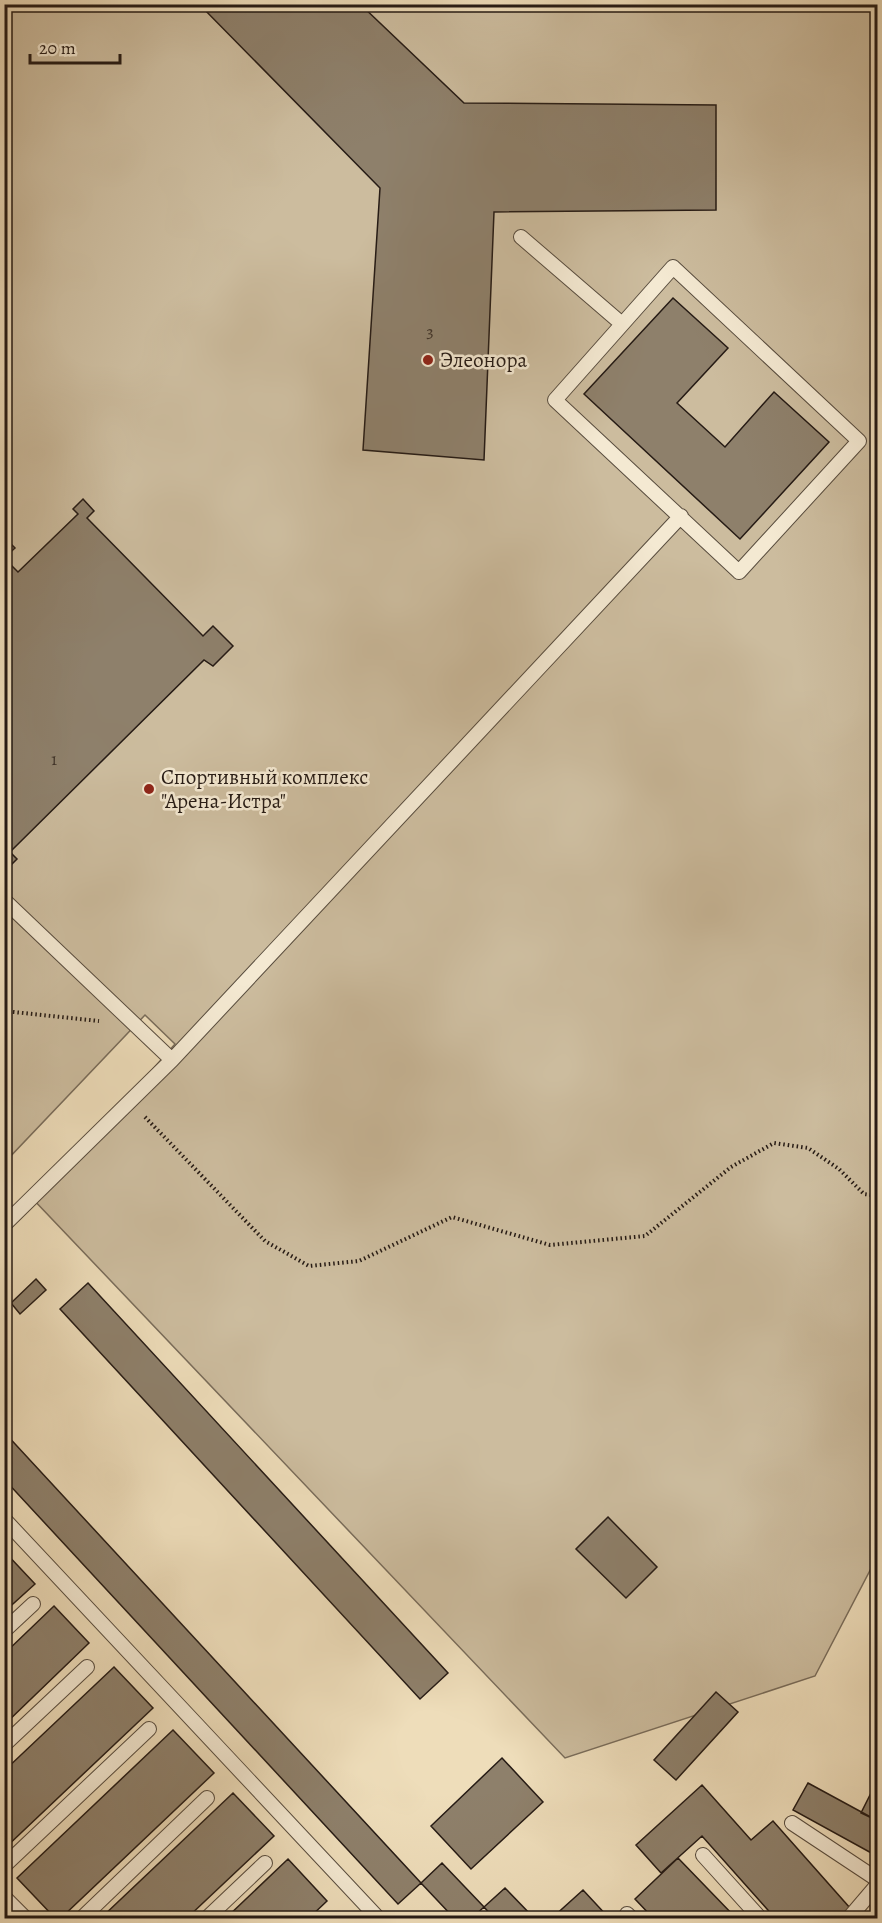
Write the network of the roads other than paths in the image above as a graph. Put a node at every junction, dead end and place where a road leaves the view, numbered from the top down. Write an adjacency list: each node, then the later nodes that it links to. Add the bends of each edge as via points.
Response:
1 (521, 237): 2 (lane)
2 (622, 324): 3 (lane, via 555,400); 3 (lane, via 674,267 859,441 739,572)
3 (681, 516): 5 (lane)
4 (4, 900): 5 (lane)
5 (172, 1060): 6 (lane)
6 (4, 1225)
7 (4, 1518): 23 (lane)
8 (33, 1604): 9 (lane)
9 (4, 1631)
10 (87, 1667): 12 (lane)
11 (149, 1729): 17 (lane)
12 (4, 1745)
13 (207, 1798): 21 (lane)
14 (792, 1823): 18 (lane)
15 (703, 1855): 24 (lane)
16 (265, 1863): 22 (lane)
17 (4, 1866)
18 (878, 1882): 25 (lane)
19 (4, 1897): 20 (lane)
20 (25, 1918)
21 (82, 1918)
22 (207, 1918)
23 (378, 1918)
24 (760, 1918)
25 (849, 1918)

